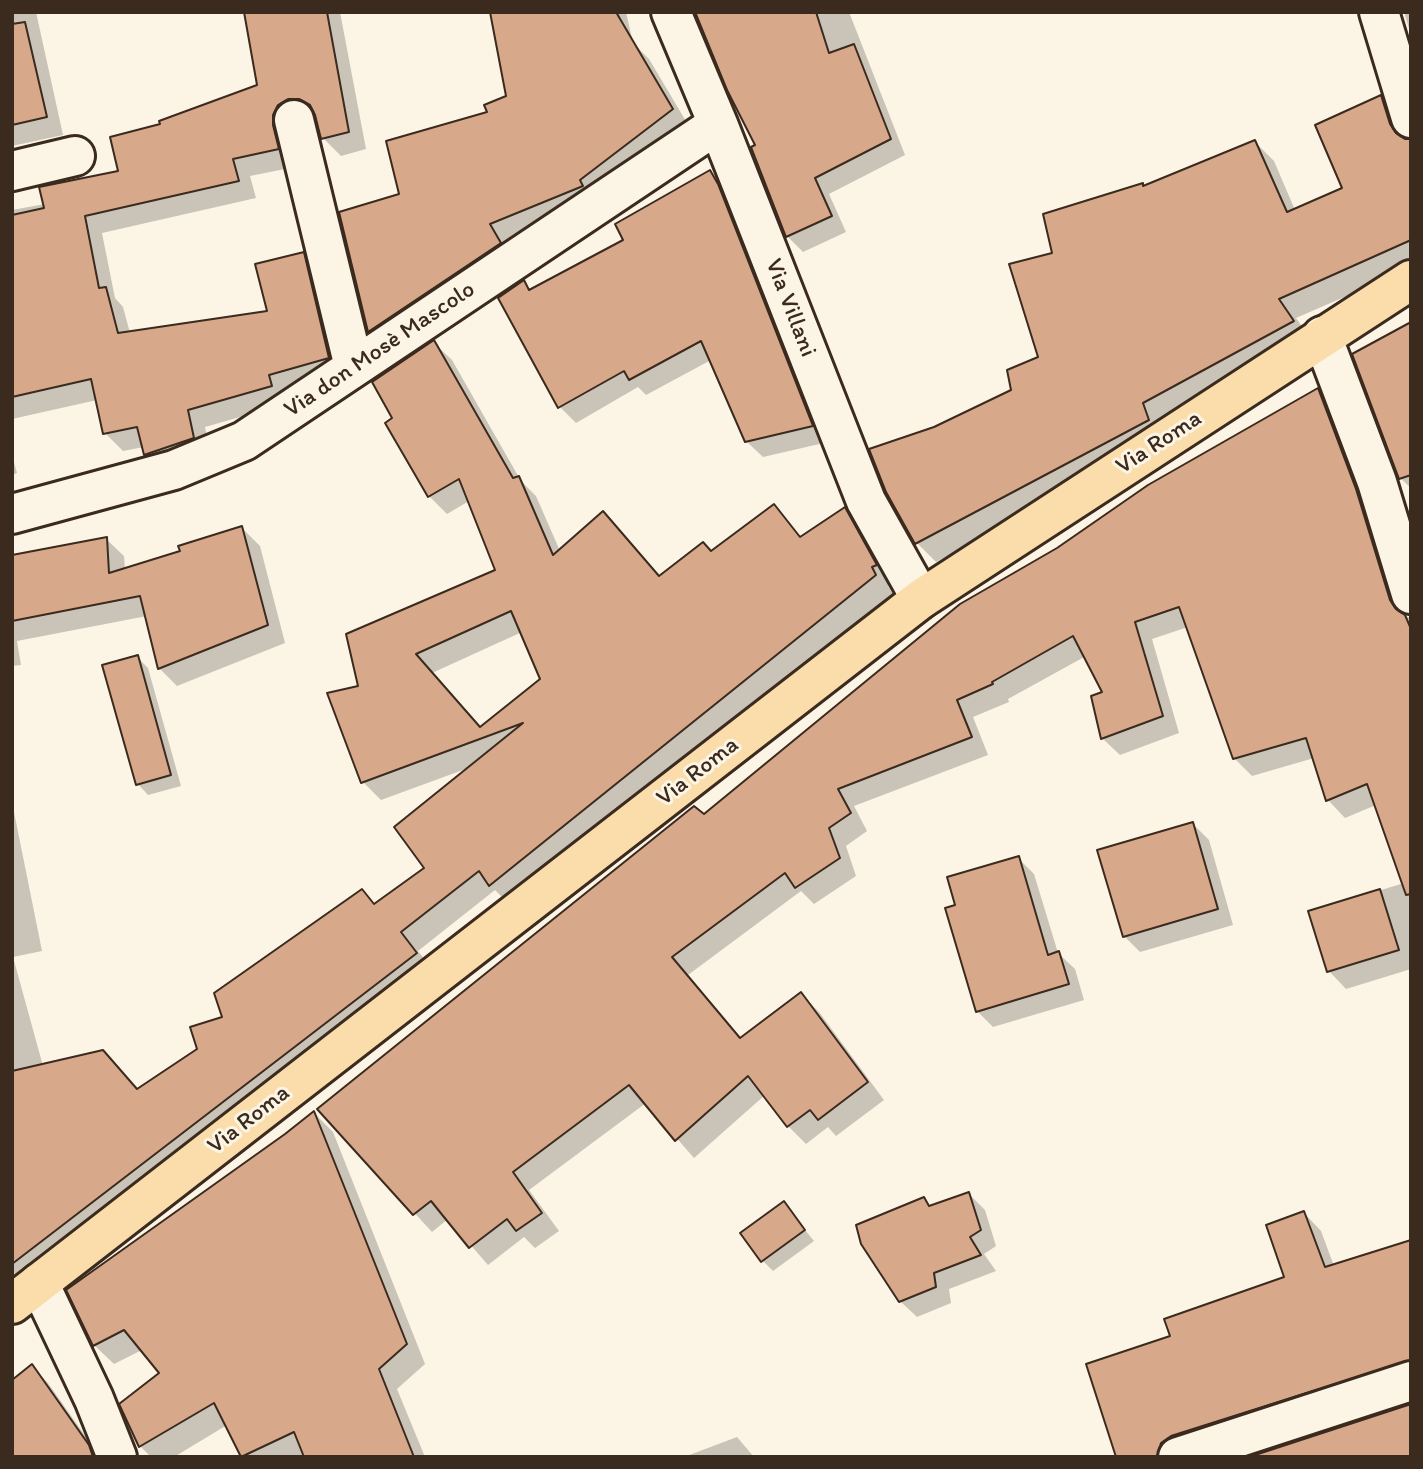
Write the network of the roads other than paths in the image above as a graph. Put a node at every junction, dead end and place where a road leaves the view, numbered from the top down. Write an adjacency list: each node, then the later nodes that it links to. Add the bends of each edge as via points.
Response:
1 (671, 12): 5 (street, Via Villani)
2 (1379, 12): 3 (street)
3 (1411, 118)
4 (294, 120): 10 (street)
5 (718, 124): 10 (street, Via don Mosè Mascolo); 13 (street, Via Villani, via 866,501)
6 (75, 156): 7 (street)
7 (12, 171)
8 (1411, 280): 9 (main road, Via Roma)
9 (1322, 336): 12 (street, via 1377,482); 13 (main road, Via Roma)
10 (354, 367): 11 (street, Via don Mosè Mascolo, via 244,441 174,470)
11 (12, 514)
12 (1411, 593)
13 (921, 599): 14 (main road, Via Roma)
14 (26, 1293): 16 (street, via 94,1399)
15 (1411, 1381): 17 (street)
16 (117, 1457)
17 (1178, 1457)

